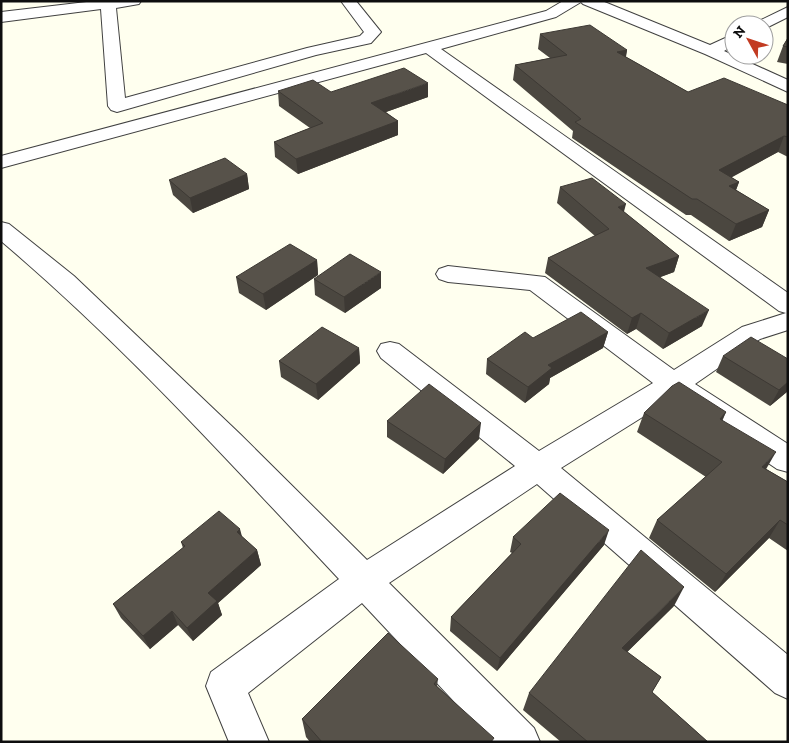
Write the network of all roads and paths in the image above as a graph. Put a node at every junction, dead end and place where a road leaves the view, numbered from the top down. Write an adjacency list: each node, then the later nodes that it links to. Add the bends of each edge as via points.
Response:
1 (134, 1): 5 (street)
2 (348, 1): 5 (street, via 372,32 365,40 313,51 117,106)
3 (574, 1): 10 (street, via 551,14)
4 (588, 1): 11 (street)
5 (109, 3): 7 (street)
6 (788, 11): 8 (street)
7 (1, 17)
8 (774, 19)
9 (724, 44): 11 (street)
10 (427, 46): 13 (street); 16 (street)
11 (711, 51): 12 (street)
12 (788, 87)
13 (1, 162)
14 (1, 229): 22 (street, via 65,282 229,442)
15 (448, 274): 19 (street, via 536,283)
16 (788, 306)
17 (788, 321): 19 (street, via 751,333)
18 (390, 351): 21 (street)
19 (674, 384): 20 (street); 21 (street)
20 (788, 460)
21 (538, 467): 22 (street); 23 (street)
22 (364, 581): 24 (street, via 225,686); 25 (street)
23 (788, 680)
24 (250, 742)
25 (520, 742)

